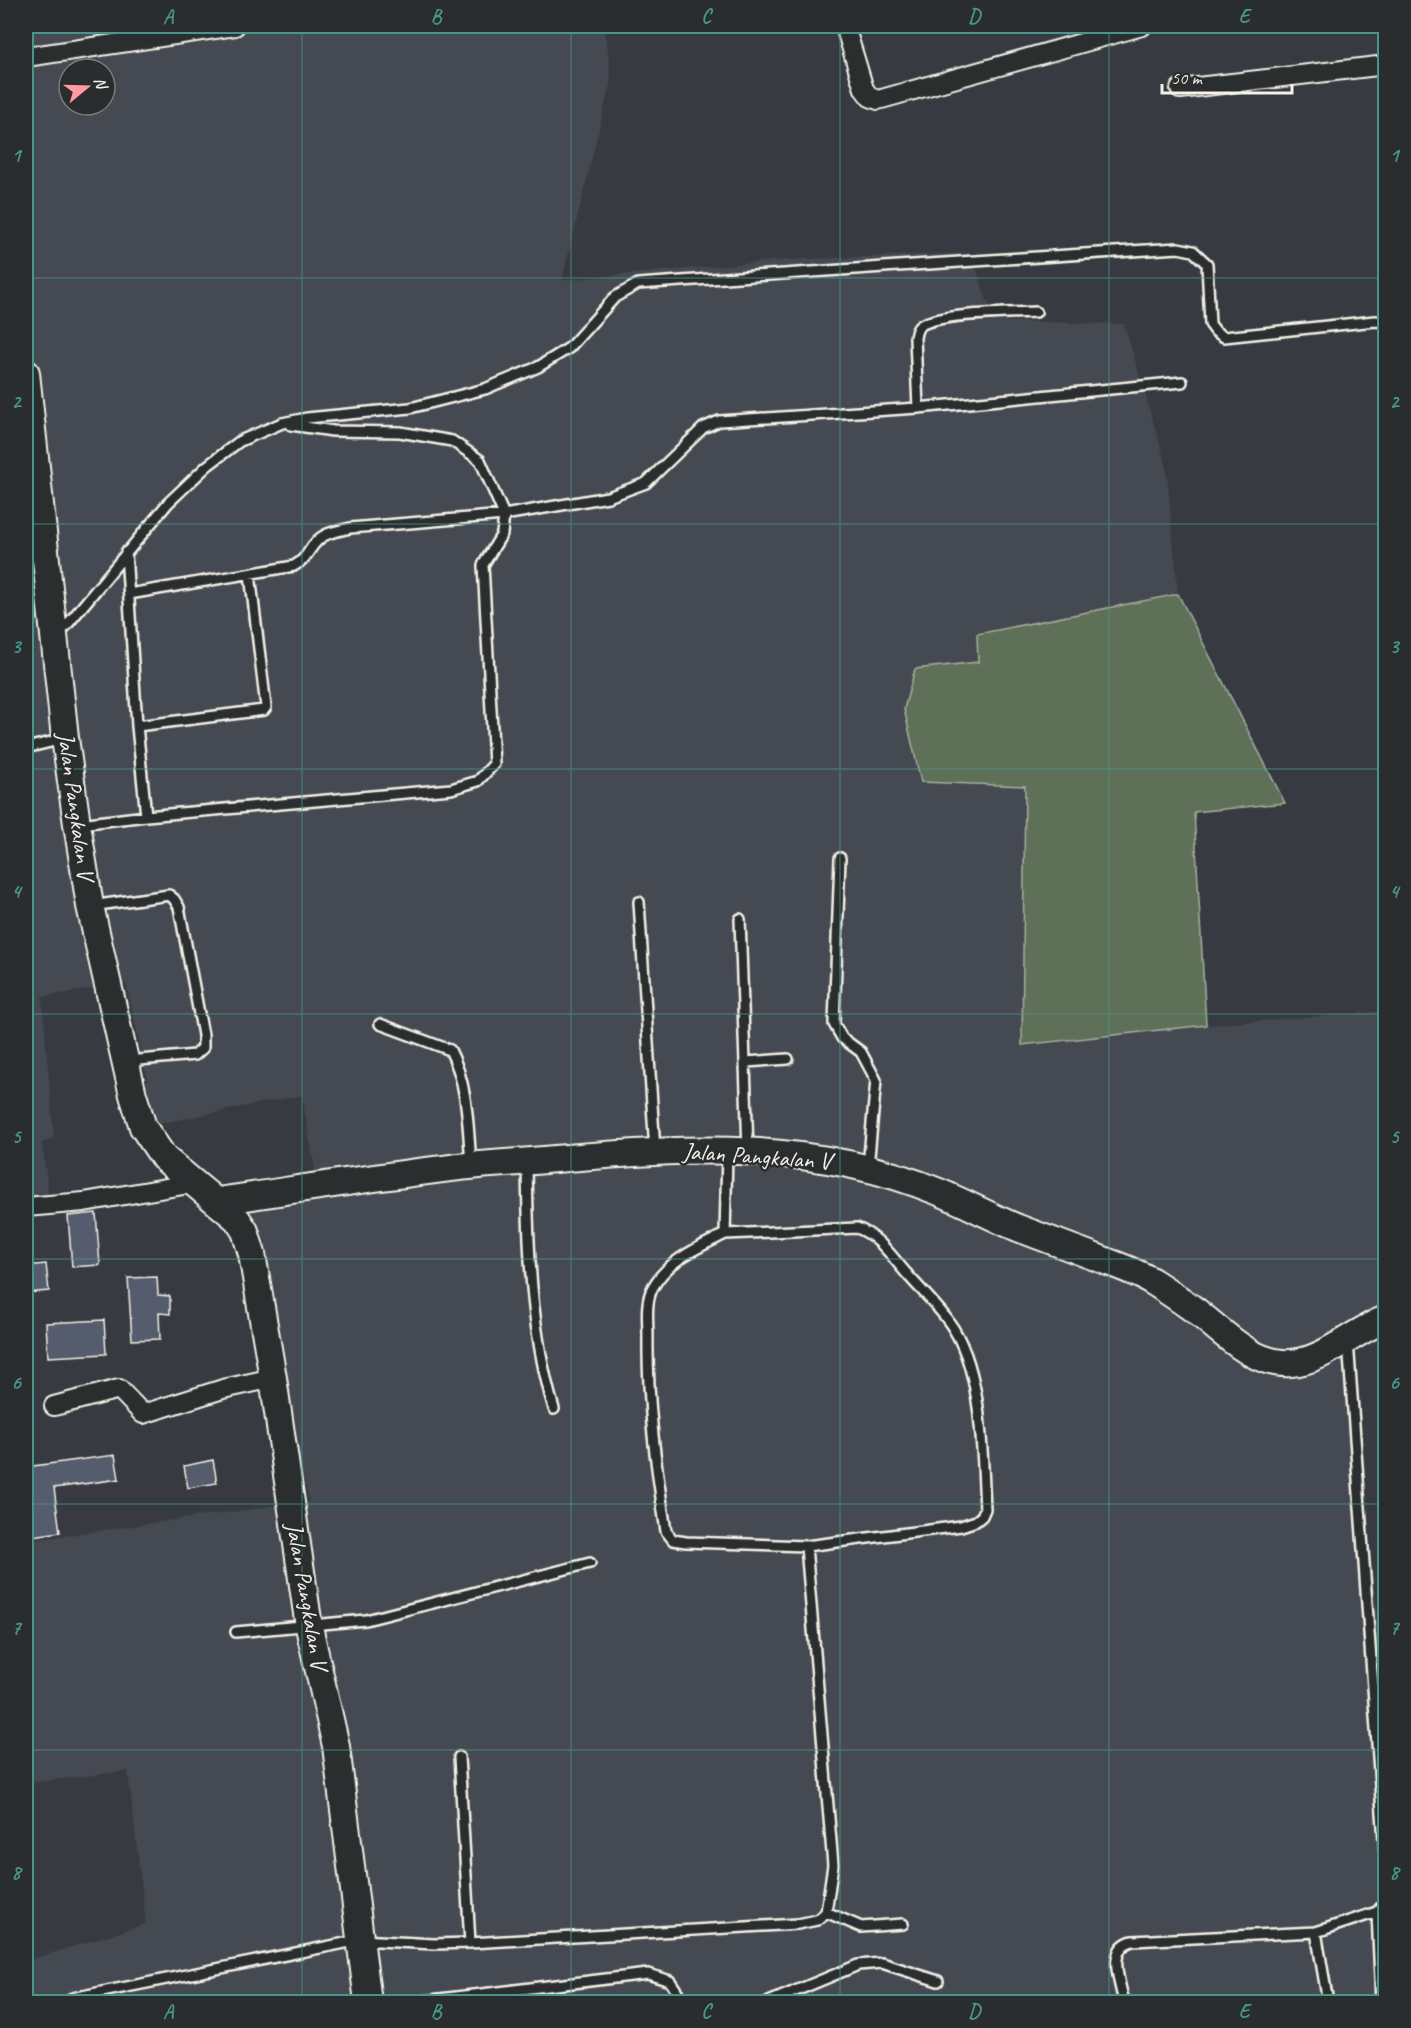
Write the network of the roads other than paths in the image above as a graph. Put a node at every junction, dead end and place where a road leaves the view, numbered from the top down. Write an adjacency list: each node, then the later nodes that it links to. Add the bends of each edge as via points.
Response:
1 (235, 26): 4 (street)
2 (845, 26): 3 (street, via 864,88 878,100)
3 (1142, 26)
4 (26, 57)
5 (1386, 65): 6 (street)
6 (1180, 89)
7 (1036, 312): 11 (lane, via 955,316 918,328)
8 (1386, 322): 12 (lane, via 1224,337 1210,324 1207,264 1193,251 1178,248 638,284 615,297 569,348 538,367 485,389 410,408)
9 (26, 373): 15 (street, Jalan Pangkalan V)
10 (1182, 382): 11 (lane)
11 (918, 408): 13 (lane, via 719,422 702,428 646,483 608,497)
12 (282, 423): 13 (lane, via 333,431 400,432 452,441 480,460); 14 (lane, via 240,441 207,466 168,503)
13 (504, 515): 16 (lane, via 350,528 317,541 305,560 294,566); 22 (lane, via 502,534 483,565 494,764 478,781 451,789)
14 (126, 552): 17 (lane); 18 (lane)
15 (36, 557): 18 (street, Jalan Pangkalan V)
16 (250, 574): 17 (lane); 19 (lane, via 264,710)
17 (129, 594): 19 (lane)
18 (55, 637): 20 (street, Jalan Pangkalan V)
19 (137, 726): 22 (lane)
20 (65, 738): 21 (lane); 23 (street, Jalan Pangkalan V)
21 (26, 748)
22 (146, 816): 23 (lane)
23 (77, 824): 26 (street, Jalan Pangkalan V)
24 (840, 858): 36 (lane, via 834,1024 842,1038 861,1052 876,1080)
25 (639, 902): 33 (lane)
26 (90, 906): 30 (street, Jalan Pangkalan V); 30 (lane, via 169,895 179,907 203,1048 195,1055)
27 (740, 919): 31 (lane)
28 (380, 1024): 35 (lane, via 450,1050 458,1066)
29 (788, 1059): 31 (lane)
30 (126, 1061): 37 (street, Jalan Pangkalan V, via 143,1127 164,1158)
31 (746, 1062): 32 (lane)
32 (738, 1150): 33 (street, Jalan Pangkalan V); 36 (street, Jalan Pangkalan V, via 810,1156); 40 (lane)
33 (655, 1151): 34 (street, Jalan Pangkalan V)
34 (527, 1162): 35 (street, Jalan Pangkalan V); 45 (lane, via 538,1342)
35 (471, 1166): 38 (street, Jalan Pangkalan V)
36 (868, 1168): 42 (street, Jalan Pangkalan V, via 941,1192 1013,1226 1140,1274 1259,1357 1292,1363)
37 (195, 1183): 38 (street, Jalan Pangkalan V); 39 (street, via 84,1202)
38 (218, 1202): 43 (street, Jalan Pangkalan V, via 237,1219 249,1246)
39 (26, 1207)
40 (725, 1234): 46 (lane, via 675,1261 648,1301 653,1452 666,1531 673,1540 686,1542); 46 (lane, via 857,1228 868,1232 950,1322 970,1370 982,1453 986,1509 982,1516 946,1529)
41 (1386, 1319): 42 (street, Jalan Pangkalan V, via 1370,1324)
42 (1348, 1339): 51 (lane)
43 (273, 1378): 44 (street, via 143,1414 119,1389); 48 (street, Jalan Pangkalan V)
44 (54, 1406)
45 (554, 1409)
46 (806, 1546): 53 (lane, via 832,1865)
47 (590, 1563): 48 (lane, via 366,1620)
48 (309, 1627): 49 (lane); 57 (street, Jalan Pangkalan V, via 336,1746)
49 (236, 1632)
50 (459, 1757): 58 (lane)
51 (1386, 1868)
52 (1386, 1902): 54 (lane)
53 (826, 1912): 55 (lane, via 861,1927); 58 (lane, via 817,1920 798,1924)
54 (1377, 1912): 56 (lane); 67 (lane)
55 (903, 1924)
56 (1316, 1932): 65 (lane, via 1124,1943 1117,1951 1116,1962); 66 (lane)
57 (360, 1940): 58 (lane); 60 (lane); 61 (street, Jalan Pangkalan V)
58 (470, 1943)
59 (938, 1981): 64 (lane, via 882,1963 858,1965)
60 (72, 1998)
61 (368, 2002)
62 (414, 2002): 63 (lane, via 648,1974 670,1981)
63 (684, 2002)
64 (769, 2002)
65 (1124, 2002)
66 (1328, 2002)
67 (1381, 2002)

